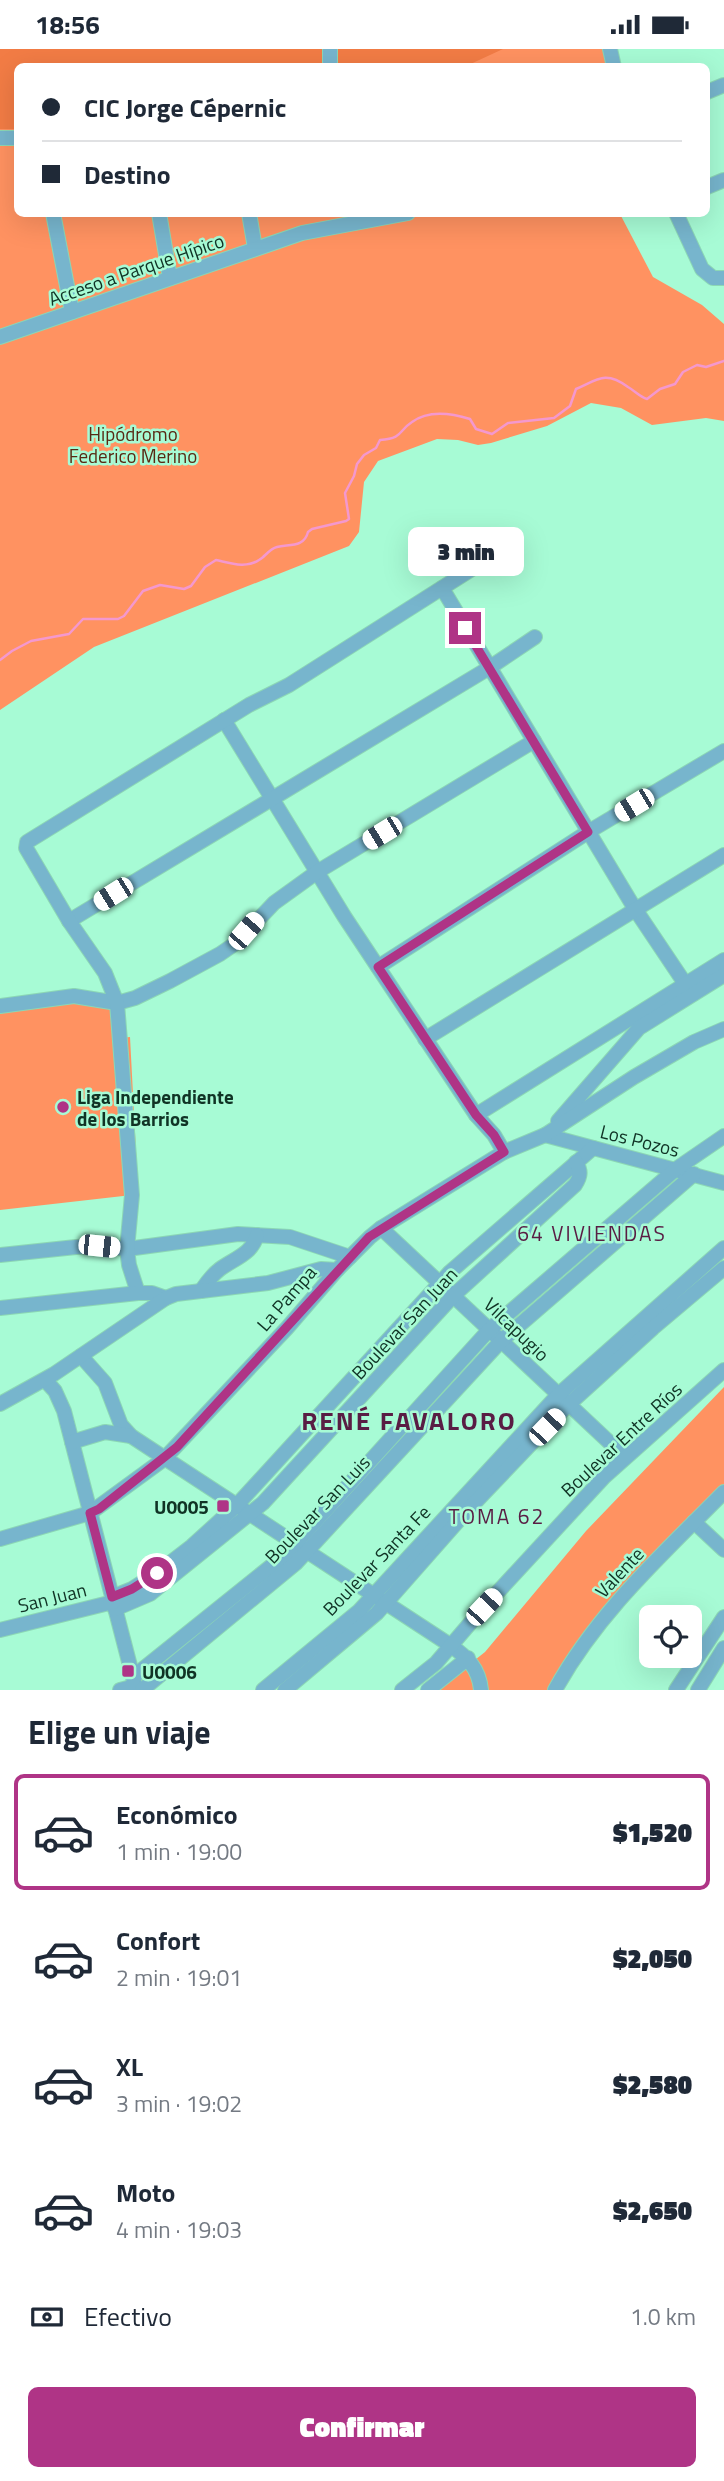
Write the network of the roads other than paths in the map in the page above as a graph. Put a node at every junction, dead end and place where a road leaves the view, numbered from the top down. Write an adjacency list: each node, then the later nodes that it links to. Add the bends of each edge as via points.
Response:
1 (54, 217): 10 (street)
2 (160, 217): 8 (street)
3 (249, 217): 7 (street)
4 (365, 217): 6 (street, Acceso a Parque Hípico)
5 (678, 217): 9 (street, via 708,275)
6 (331, 220): 7 (street, Acceso a Parque Hípico)
7 (255, 248): 8 (street, Acceso a Parque Hípico)
8 (170, 278): 10 (street, Acceso a Parque Hípico)
9 (724, 278)
10 (72, 313): 11 (street, Acceso a Parque Hípico)
11 (0, 337)
12 (486, 560): 13 (street)
13 (442, 589): 15 (street); 16 (street)
14 (535, 637): 15 (street)
15 (489, 668): 17 (street); 19 (street)
16 (224, 720): 19 (street); 24 (street, via 27,842 26,848)
17 (534, 741): 20 (street); 22 (street)
18 (724, 751): 20 (street)
19 (270, 798): 22 (street); 24 (street)
20 (588, 832): 23 (street); 26 (street)
21 (724, 855): 23 (street)
22 (317, 872): 26 (street); 29 (street, via 274,903 220,954)
23 (635, 909): 28 (street); 32 (street)
24 (69, 921): 29 (street, via 106,973)
25 (724, 960): 28 (street)
26 (378, 967): 32 (street)
27 (724, 975): 28 (street)
28 (690, 989): 33 (street); 34 (street, via 639,1028)
29 (117, 1003): 30 (street, via 74,996); 45 (street, via 132,1195)
30 (0, 1006)
31 (724, 1029): 34 (street, La Pampa, via 634,1077)
32 (425, 1039): 33 (street)
33 (476, 1115): 37 (street)
34 (545, 1135): 36 (street, Los Pozos); 37 (street, La Pampa)
35 (724, 1136): 39 (street, Boulevar San Luis)
36 (593, 1148): 38 (street, Boulevar San Juan); 39 (street, Los Pozos)
37 (504, 1152): 42 (street, La Pampa)
38 (576, 1162): 50 (street, Boulevar San Juan); 53 (street, Boulevar San Juan, via 581,1170 575,1185)
39 (676, 1168): 40 (street, Los Pozos); 56 (street, Boulevar San Luis)
40 (694, 1174): 41 (street, Los Pozos); 57 (street, Boulevar San Luis)
41 (724, 1183)
42 (381, 1228): 47 (street, La Pampa); 50 (street, Vilcapugio)
43 (257, 1235): 45 (street); 47 (street, via 290,1237); 51 (street, via 248,1252 212,1276)
44 (724, 1248): 61 (street, Boulevar Santa Fe)
45 (127, 1249): 46 (street, via 76,1247); 52 (street)
46 (0, 1255)
47 (350, 1257): 49 (street, La Pampa)
48 (724, 1268): 61 (street, Boulevar Santa Fe)
49 (337, 1270): 51 (street); 66 (street, La Pampa)
50 (440, 1283): 53 (street, Vilcapugio); 68 (street, Boulevar San Juan)
51 (201, 1291): 54 (street)
52 (138, 1293): 54 (street); 55 (street)
53 (454, 1294): 56 (street, Vilcapugio); 70 (street, Boulevar San Juan)
54 (166, 1298): 58 (street)
55 (0, 1308)
56 (489, 1330): 57 (street, Vilcapugio); 73 (street, Boulevar San Luis)
57 (501, 1341): 61 (street, Vilcapugio); 75 (street, Boulevar San Luis)
58 (80, 1356): 60 (street); 63 (street, via 104,1383 121,1425)
59 (724, 1370): 65 (street, Boulevar Entre Ríos)
60 (45, 1380): 62 (street); 64 (street, via 55,1391)
61 (563, 1400): 65 (street, Vilcapugio); 76 (street, Boulevar Santa Fe); 77 (street, Boulevar Santa Fe)
62 (0, 1404)
63 (131, 1436): 64 (street, via 105,1432); 66 (street)
64 (72, 1442): 69 (street)
65 (625, 1457): 81 (street, Boulevar Entre Ríos)
66 (164, 1459): 68 (street); 69 (street, La Pampa)
67 (724, 1492): 71 (street, Valente)
68 (236, 1506): 70 (street); 78 (street, Boulevar San Juan)
69 (90, 1513): 72 (street, La Pampa); 78 (street)
70 (250, 1515): 73 (street); 78 (street, Boulevar San Juan, via 150,1594)
71 (694, 1522): 74 (street); 91 (street, Valente, via 612,1606)
72 (0, 1539)
73 (295, 1543): 75 (street); 84 (street, Boulevar San Luis)
74 (724, 1550)
75 (308, 1552): 76 (street); 84 (street, Boulevar San Luis)
76 (374, 1594): 77 (street); 86 (street, Boulevar Santa Fe)
77 (387, 1602): 81 (street); 87 (street, Boulevar Santa Fe)
78 (114, 1603): 80 (street, San Juan); 84 (street)
79 (724, 1617): 92 (street)
80 (0, 1630)
81 (450, 1644): 83 (street); 88 (street, Boulevar Entre Ríos, via 436,1663)
82 (724, 1648): 93 (street)
83 (468, 1658): 89 (street); 90 (street, via 478,1673)
84 (137, 1686): 85 (street)
85 (120, 1690)
86 (263, 1690)
87 (285, 1690)
88 (402, 1690)
89 (428, 1690)
90 (481, 1690)
91 (555, 1690)
92 (676, 1690)
93 (698, 1690)

